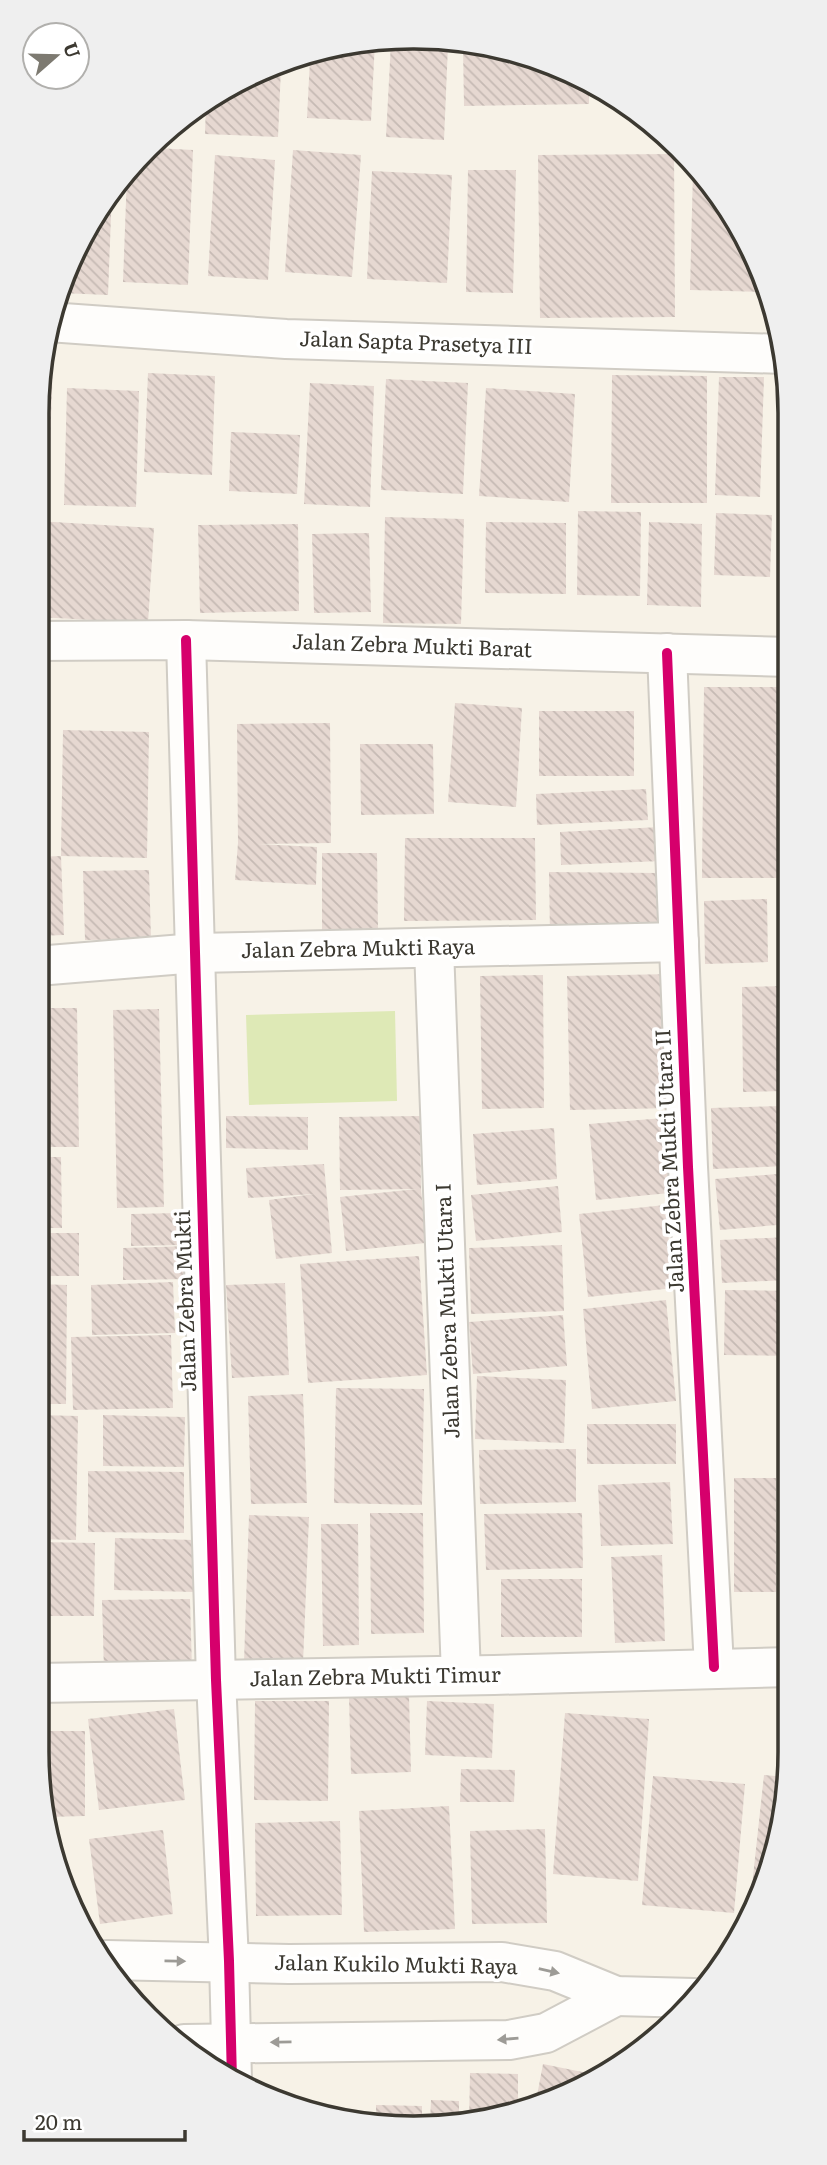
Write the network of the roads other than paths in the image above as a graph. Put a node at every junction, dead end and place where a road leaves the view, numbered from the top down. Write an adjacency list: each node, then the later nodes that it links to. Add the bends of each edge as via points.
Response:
1 (60, 323): 2 (street, Jalan Sapta Prasetya III, via 286,339)
2 (773, 354)
3 (186, 640): 4 (street, Jalan Zebra Mukti Barat); 5 (street, Jalan Zebra Mukti Barat); 9 (street, Jalan Zebra Mukti)
4 (49, 641)
5 (667, 653): 6 (street, Jalan Zebra Mukti Barat); 7 (street, Jalan Zebra Mukti Utara II)
6 (778, 657)
7 (679, 942): 8 (street, Jalan Zebra Mukti Raya); 11 (street, Jalan Zebra Mukti Utara II)
8 (434, 948): 9 (street, Jalan Zebra Mukti Raya); 13 (street, Jalan Zebra Mukti Utara I)
9 (195, 953): 10 (street, Jalan Zebra Mukti Raya); 14 (street, Jalan Zebra Mukti)
10 (49, 965)
11 (714, 1667): 12 (street, Jalan Zebra Mukti Timur); 13 (street, Jalan Zebra Mukti Timur)
12 (778, 1667)
13 (461, 1675): 14 (street, Jalan Zebra Mukti Timur)
14 (216, 1680): 15 (street, Jalan Zebra Mukti Timur); 17 (street, Jalan Zebra Mukti)
15 (49, 1683)
16 (114, 1960): 17 (street, Jalan Kukilo Mukti Raya, one-way to 17)
17 (229, 1961): 18 (street, Jalan Kukilo Mukti Raya, one-way to 18, via 502,1962 555,1971); 20 (street, Jalan Zebra Mukti)
18 (616, 1996): 19 (street); 20 (street, one-way to 20, via 546,2033 509,2040)
19 (682, 1998)
20 (231, 2042): 21 (street); 22 (street, Jalan Zebra Mukti)
21 (195, 2044)
22 (232, 2067)

